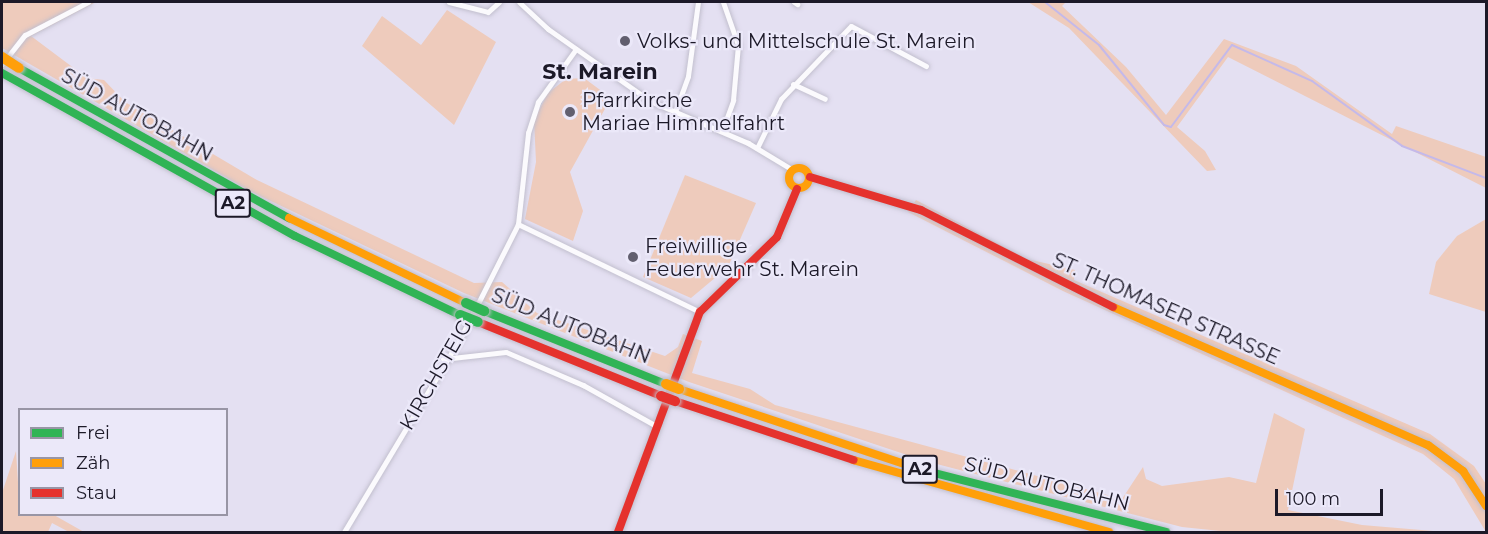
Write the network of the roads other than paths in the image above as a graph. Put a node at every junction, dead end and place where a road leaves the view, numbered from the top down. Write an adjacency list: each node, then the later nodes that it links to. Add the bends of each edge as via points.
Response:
1 (88, 2): 9 (street, via 25,35)
2 (449, 2): 3 (street, via 489,12)
3 (499, 2)
4 (519, 2): 7 (street)
5 (698, 2): 14 (street, via 688,76)
6 (723, 2): 15 (street, via 738,45 733,100)
7 (576, 49): 14 (street); 20 (street, KIRCHSTEIG, via 538,102 528,133)
8 (2, 57): 28 (main road, SÜD AUTOBAHN / A2, bridge, via 301,225 484,311 679,389 935,474)
9 (2, 64)
10 (927, 66): 12 (street, via 851,26)
11 (2, 73): 27 (main road, SÜD AUTOBAHN / A2, bridge, via 285,231 460,315 675,401 931,486)
12 (794, 84): 13 (street); 16 (street)
13 (825, 99)
14 (675, 112): 15 (street)
15 (722, 131): 16 (street)
16 (757, 148): 17 (street)
17 (793, 170): 18 (main road, ST. THOMASER STRASSE, via 802,168); 19 (main road, via 789,180)
18 (810, 177): 19 (main road); 24 (main road, ST. THOMASER STRASSE, via 921,210 1077,291 1428,445 1463,471)
19 (797, 189): 21 (main road, via 777,237)
20 (518, 224): 21 (street); 22 (street, KIRCHSTEIG, via 462,335)
21 (700, 312): 23 (main road)
22 (442, 359): 23 (street, via 506,352 583,385); 25 (street, KIRCHSTEIG)
23 (658, 427): 26 (main road)
24 (1486, 506)
25 (344, 532)
26 (618, 532)
27 (1109, 532)
28 (1167, 532)

